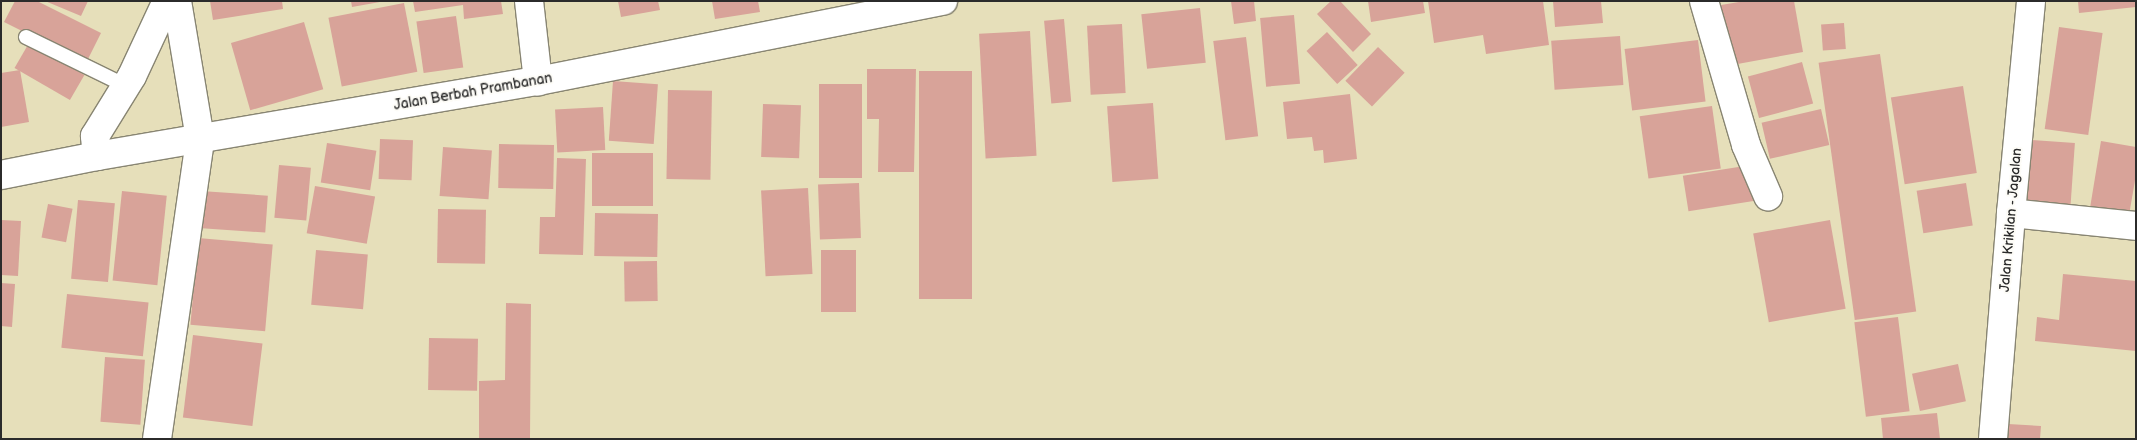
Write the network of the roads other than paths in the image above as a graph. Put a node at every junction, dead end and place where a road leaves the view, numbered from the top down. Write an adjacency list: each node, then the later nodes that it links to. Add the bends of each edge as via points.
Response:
1 (167, 1): 9 (main road)
2 (177, 1): 10 (main road)
3 (529, 1): 8 (main road)
4 (943, 1): 8 (main road, Jalan Berbah Prambanan)
5 (1704, 1): 13 (main road, via 1746,145)
6 (2031, 1): 14 (main road, Jalan Krikilan - Jagalan)
7 (26, 36): 9 (lane)
8 (538, 81): 10 (main road, Jalan Berbah Prambanan)
9 (126, 86): 11 (main road, via 95,136)
10 (200, 139): 11 (main road, Jalan Berbah Prambanan); 16 (main road)
11 (96, 156): 12 (main road, Jalan Berbah Prambanan)
12 (1, 175)
13 (1768, 196)
14 (2011, 213): 15 (main road); 17 (main road, Jalan Krikilan - Jagalan)
15 (2136, 226)
16 (157, 439)
17 (1994, 439)

